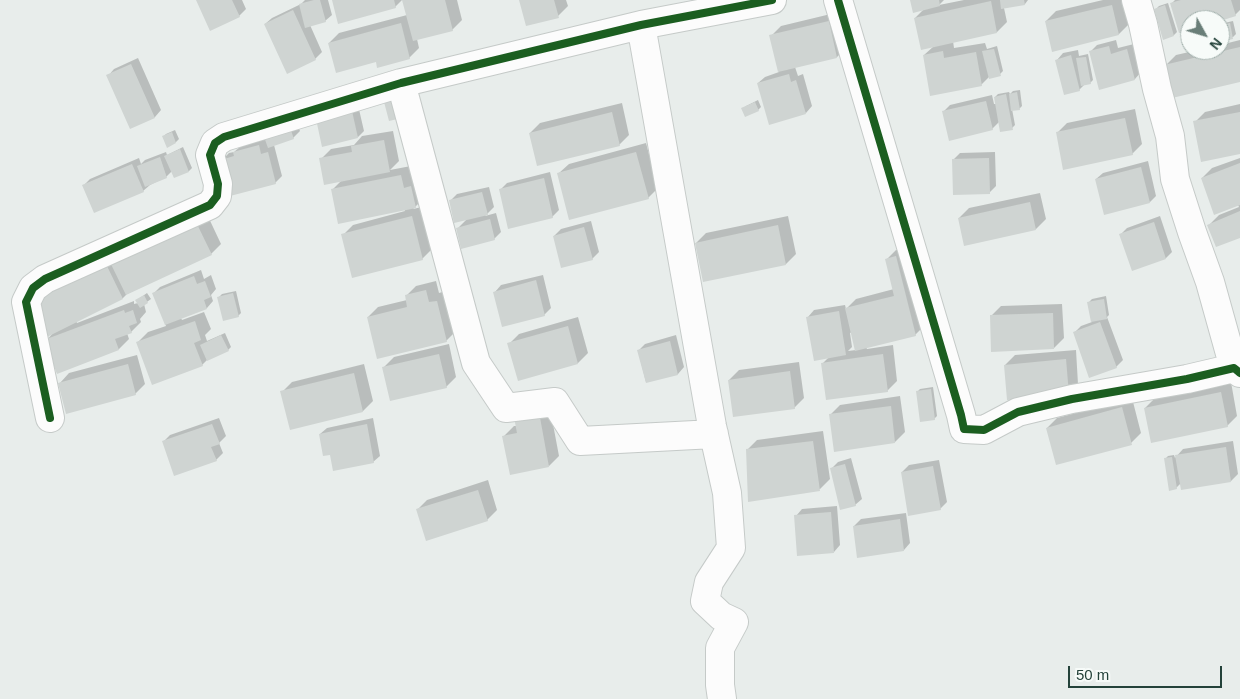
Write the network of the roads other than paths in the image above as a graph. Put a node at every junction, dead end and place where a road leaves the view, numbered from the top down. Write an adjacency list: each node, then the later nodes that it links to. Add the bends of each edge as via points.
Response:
1 (772, 0): 4 (street)
2 (838, 0): 6 (street, via 964,429 984,430 1018,412 1072,399)
3 (1136, 0): 6 (street, via 1170,136 1175,179)
4 (640, 25): 5 (street); 8 (street)
5 (401, 83): 7 (street, via 224,137 215,143 210,155 218,184 217,196 210,205 45,279 33,288 26,302); 8 (street, via 476,363 506,408 555,402 580,441)
6 (1237, 370)
7 (50, 418)
8 (714, 434): 9 (street, via 727,493 731,548 710,582 705,601 734,622 720,648)
9 (722, 699)

